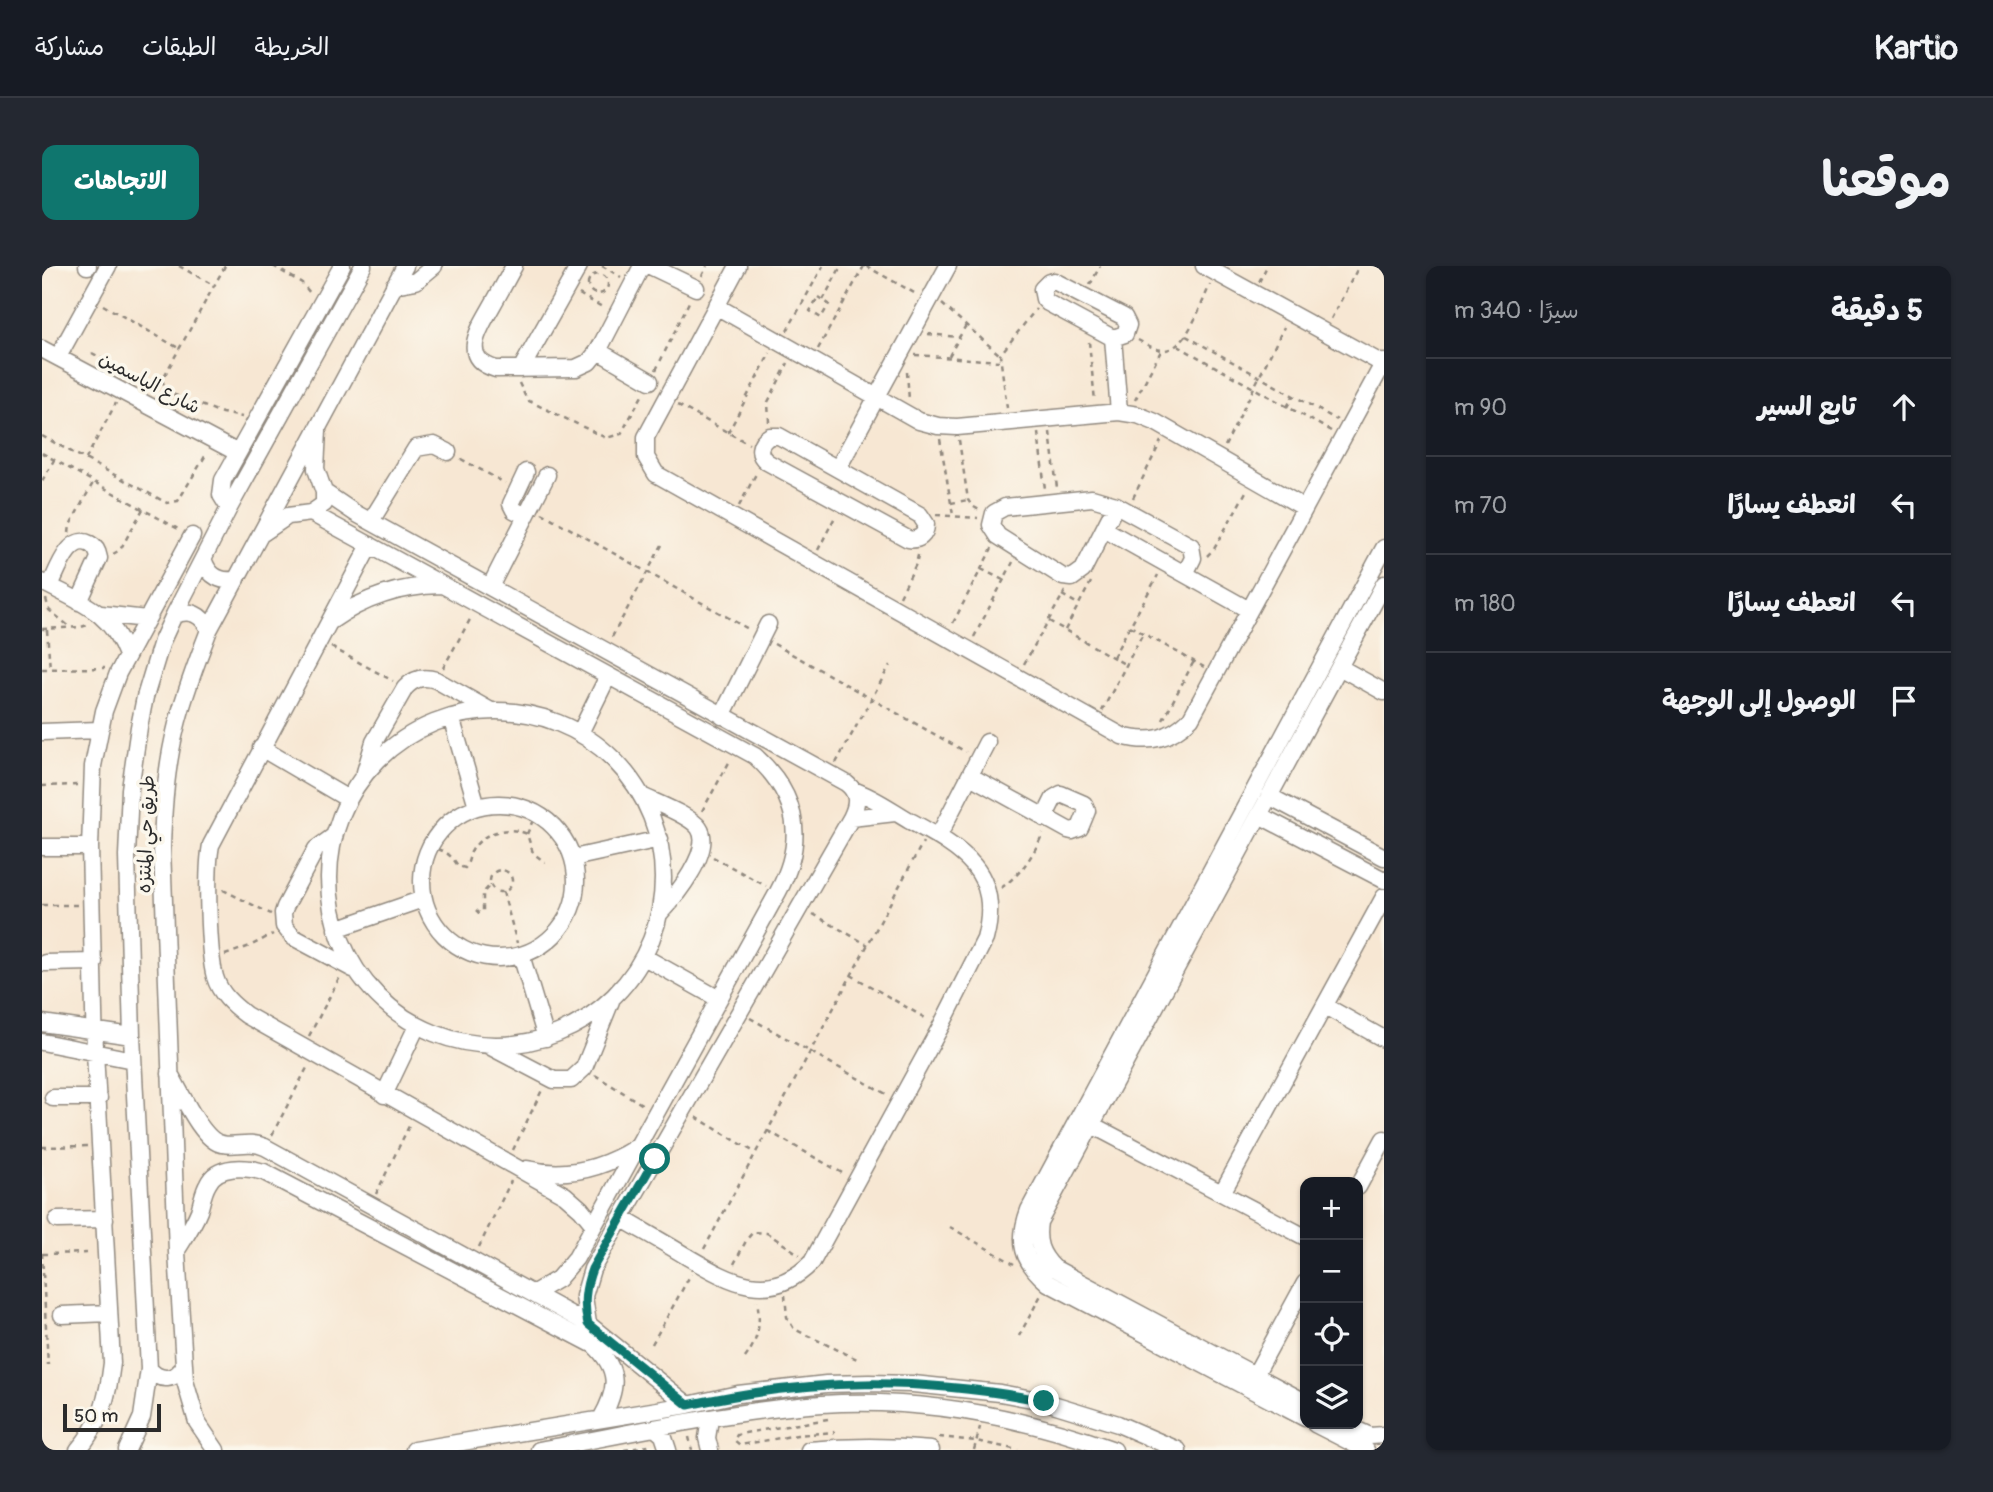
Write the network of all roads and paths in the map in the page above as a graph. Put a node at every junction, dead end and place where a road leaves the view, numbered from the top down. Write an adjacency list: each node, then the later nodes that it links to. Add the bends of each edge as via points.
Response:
1 (107, 266): 56 (street)
2 (179, 266): 26 (path)
3 (225, 266): 26 (path)
4 (273, 266): 35 (path)
5 (363, 266): 107 (street, طريق حي المنتزه)
6 (405, 266): 25 (street, طريق حي المنتزه)
7 (434, 266): 25 (street, via 416,281)
8 (514, 266): 62 (street, via 474,343 478,357 489,367)
9 (579, 266): 27 (street)
10 (602, 266): 21 (path)
11 (642, 266): 24 (street)
12 (650, 266): 28 (street)
13 (738, 266): 36 (street)
14 (823, 266): 47 (path)
15 (841, 266): 34 (path)
16 (865, 266): 31 (path); 58 (path)
17 (948, 266): 31 (street)
18 (1100, 266): 30 (path)
19 (1359, 266): 43 (path)
20 (336, 268): 35 (street)
21 (606, 268): 23 (path); 24 (path)
22 (1210, 269): 39 (street); 45 (path)
23 (602, 276): 29 (path, via 589,280); 29 (path, via 606,288 599,294)
24 (633, 284): 38 (street)
25 (394, 285): 79 (street, طريق حي المنتزه)
26 (215, 286): 50 (path)
27 (567, 287): 32 (path); 62 (street)
28 (696, 288)
29 (592, 292): 32 (path)
30 (1084, 295): 33 (street, via 1054,281 1042,289); 44 (street, via 1124,317 1128,326)
31 (930, 298): 41 (path); 42 (street)
32 (589, 299): 38 (path)
33 (1044, 299): 40 (street); 55 (path)
34 (823, 300): 34 (path, via 818,297 810,311 821,317 829,304)
35 (322, 303): 78 (street)
36 (716, 306): 47 (street); 70 (street)
37 (108, 308): 50 (path)
38 (617, 314): 52 (street)
39 (1291, 314): 43 (street); 64 (path)
40 (1087, 324): 44 (street); 74 (path)
41 (966, 325): 46 (path); 55 (path)
42 (912, 332): 46 (path); 54 (street)
43 (1324, 332): 60 (street)
44 (1119, 336): 51 (path); 73 (street)
45 (1186, 336): 48 (path); 64 (path)
46 (959, 337): 57 (path)
47 (784, 345): 58 (street); 84 (path); 86 (path, via 768,402)
48 (1178, 346): 51 (path); 67 (path)
49 (42, 349): 56 (street, شارع الياسمين)
50 (180, 349): 66 (path, via 162,380)
51 (1161, 350): 73 (path)
52 (598, 351): 62 (street, via 576,368); 65 (street)
53 (92, 353): 61 (path)
54 (903, 354): 57 (path); 71 (street); 75 (path)
55 (1000, 355): 59 (path)
56 (58, 357): 68 (street, شارع الياسمين)
57 (948, 357): 59 (path)
58 (811, 361): 71 (street)
59 (999, 361): 77 (path)
60 (1383, 363): 83 (street)
61 (114, 365): 63 (path); 66 (path)
62 (522, 369)
63 (112, 370)
64 (1259, 377): 67 (path); 69 (path)
65 (650, 382)
66 (163, 388): 78 (path)
67 (1254, 388): 72 (path); 92 (path)
68 (122, 391): 87 (street, شارع الياسمين); 93 (path)
69 (1293, 396): 72 (path); 83 (path)
70 (666, 398): 84 (path); 116 (street, via 646,437 650,466 663,480)
71 (876, 398): 75 (street); 95 (street)
72 (1287, 407): 83 (path)
73 (1124, 412): 74 (street); 82 (street)
74 (1096, 414): 76 (street)
75 (910, 417): 80 (street)
76 (1042, 419): 77 (street); 104 (path); 104 (path)
77 (1010, 422): 81 (street)
78 (255, 423): 90 (street)
79 (319, 424): 102 (street, via 316,469); 122 (street, طريق حي المنتزه)
80 (938, 426): 81 (street); 106 (path)
81 (957, 427): 103 (path)
82 (1168, 429): 92 (street); 108 (path)
83 (1346, 432): 109 (street)
84 (728, 433): 91 (path)
85 (42, 436): 93 (path)
86 (774, 436): 91 (street, via 766,438); 95 (street)
87 (215, 440): 90 (street, شارع الياسمين); 93 (path, via 173,504)
88 (448, 452): 101 (path); 118 (street, via 434,445 416,448)
89 (42, 453): 94 (path)
90 (238, 453): 107 (street, via 220,487)
91 (762, 455): 105 (street); 116 (path)
92 (1219, 458): 98 (street)
93 (86, 459)
94 (54, 460): 99 (path); 100 (path)
95 (838, 468): 117 (street)
96 (526, 472): 101 (street)
97 (547, 475): 114 (street)
98 (1254, 478): 109 (street); 131 (path, via 1214,549 1205,557)
99 (42, 481)
100 (94, 482): 110 (path); 127 (path, via 70,525)
101 (517, 490): 114 (street, via 512,507)
102 (324, 492): 111 (street, via 324,504); 112 (street)
103 (968, 500): 106 (path); 115 (path)
104 (1052, 502): 108 (street, via 1092,498); 115 (street, via 1005,507)
105 (842, 503): 124 (street, via 908,539); 133 (path)
106 (951, 503): 113 (path)
107 (229, 508): 132 (street, طريق حي المنتزه)
108 (1121, 508): 119 (street); 131 (street, via 1191,546)
109 (1305, 508): 149 (street)
110 (143, 509): 121 (path); 130 (path, via 120,550)
111 (311, 513): 120 (street); 122 (street, via 288,516)
112 (355, 513): 118 (street); 120 (street)
113 (953, 515): 115 (path); 117 (path)
114 (526, 516): 143 (street)
115 (993, 516): 123 (street, via 993,531)
116 (732, 518): 133 (street)
117 (924, 519): 124 (street, via 926,530)
118 (371, 522): 143 (street)
119 (1104, 529): 134 (street); 137 (street, via 1083,570)
120 (345, 532): 125 (street)
121 (192, 536): 155 (street)
122 (259, 536): 138 (street, طريق حي المنتزه)
123 (998, 536): 129 (street); 135 (path)
124 (918, 539): 148 (path, via 916,564)
125 (370, 545): 142 (street); 154 (street)
126 (662, 545): 167 (path)
127 (71, 546): 130 (street, via 81,542 92,545); 140 (street)
128 (1384, 548): 316 (street, via 1029,1210 1023,1226 1026,1258)
129 (1019, 550): 137 (street, via 1063,578); 139 (path)
130 (99, 558): 145 (street)
131 (1193, 558): 136 (street)
132 (204, 561): 138 (street, via 219,579); 152 (street, طريق حي المنتزه)
133 (812, 563): 148 (street)
134 (1165, 563): 136 (street); 157 (path)
135 (981, 569): 139 (path); 163 (path)
136 (1185, 574): 149 (street)
137 (1072, 578): 144 (path)
138 (237, 579): 160 (street, طريق حي المنتزه)
139 (1003, 580): 166 (path)
140 (46, 584): 145 (street); 158 (path, via 49,610)
141 (1384, 584): 173 (street)
142 (443, 585): 146 (street); 154 (street, via 383,594)
143 (489, 587): 151 (street)
144 (1062, 596): 147 (path); 153 (path)
145 (79, 602): 150 (street)
146 (478, 604): 161 (street); 180 (path)
147 (1079, 604)
148 (893, 608): 163 (street)
149 (1249, 610): 177 (street)
150 (101, 614): 155 (street); 158 (path, via 89,626); 168 (street, via 118,633)
151 (537, 614): 161 (street); 167 (street)
152 (174, 615): 160 (street, via 192,613 203,619); 165 (street, طريق حي المنتزه)
153 (1049, 621): 169 (path); 179 (path)
154 (329, 622): 164 (street)
155 (144, 624): 165 (street); 168 (street)
156 (768, 624): 186 (street)
157 (1130, 626): 162 (path); 169 (path)
158 (71, 628): 159 (path)
159 (44, 629): 175 (path)
160 (209, 630): 272 (street, طريق حي المنتزه, via 175,731 163,808)
161 (528, 632): 178 (street)
162 (1143, 634): 170 (path); 172 (path)
163 (946, 638): 166 (street)
164 (319, 640): 182 (path); 196 (street)
165 (162, 641): 260 (street, طريق حي المنتزه, via 139,727 127,823)
166 (968, 650): 179 (street)
167 (604, 651): 181 (street)
168 (127, 655): 176 (street)
169 (1113, 657): 172 (path)
170 (1194, 661): 177 (path); 193 (path)
171 (890, 665): 198 (path)
172 (1126, 665): 188 (path)
173 (1339, 667): 183 (street); 205 (street)
174 (42, 669): 175 (path)
175 (50, 669): 176 (path, via 102,668)
176 (118, 673): 189 (street)
177 (1215, 673): 193 (street, via 1191,718 1167,737)
178 (608, 676): 184 (street); 191 (street)
179 (1017, 677): 188 (street)
180 (436, 680): 182 (street, via 419,678); 185 (street)
181 (663, 683): 184 (street); 186 (street)
182 (405, 688): 199 (street, via 374,742)
183 (1384, 692)
184 (654, 701): 195 (street)
185 (491, 711): 187 (street); 191 (street, via 537,716)
186 (722, 716): 192 (street)
187 (451, 717): 199 (street, via 403,739); 207 (street)
188 (1096, 721): 193 (street, via 1122,736)
189 (99, 730): 190 (street); 201 (street)
190 (42, 732)
191 (580, 733): 204 (street, via 625,771)
192 (763, 738): 197 (street); 198 (street)
193 (1152, 741)
194 (987, 742): 200 (street)
195 (737, 747): 197 (street); 213 (path)
196 (261, 748): 206 (street); 227 (street, via 211,845)
197 (755, 756): 225 (street, via 788,799 796,836)
198 (829, 774): 203 (street)
199 (364, 775): 206 (street)
200 (970, 776): 212 (street); 215 (street)
201 (92, 785): 202 (path); 219 (street)
202 (42, 786)
203 (853, 790): 209 (street); 211 (street, via 857,803)
204 (642, 796): 213 (street); 217 (street)
205 (1269, 796): 210 (street); 222 (street)
206 (348, 799): 216 (street)
207 (477, 806): 208 (street, via 513,804); 220 (street, via 443,827)
208 (536, 813): 214 (path); 223 (street, via 563,836)
209 (895, 813): 211 (street); 215 (street)
210 (1259, 815): 226 (street); 281 (street)
211 (851, 818): 228 (street)
212 (1046, 819): 232 (path, via 1021,872)
213 (695, 823): 221 (street, via 702,836)
214 (527, 834): 220 (path, via 512,831 485,836 465,868 446,852); 224 (path, via 533,853)
215 (933, 834): 232 (street, via 970,859); 243 (path)
216 (334, 836): 240 (street, via 316,849 285,907); 241 (street, via 328,882)
217 (660, 839): 223 (street); 239 (street, via 664,888)
218 (43, 847): 219 (street)
219 (90, 847): 236 (street)
220 (428, 848): 234 (street, via 421,873)
221 (701, 850): 231 (path); 239 (street, via 685,883)
222 (1384, 857)
223 (573, 858): 244 (street, via 577,882 567,917 543,944)
224 (545, 862)
225 (789, 872): 228 (street); 231 (street)
226 (1384, 880)
227 (209, 883): 240 (path); 247 (street)
228 (813, 884): 237 (street)
229 (490, 885): 230 (path); 230 (path, via 494,872 507,871 512,883); 238 (path, via 483,893 483,912)
230 (503, 892): 244 (path)
231 (778, 892): 242 (street)
232 (988, 892): 258 (street, via 985,939)
233 (1384, 897): 254 (street)
234 (423, 899): 241 (street); 244 (street, via 441,932 460,948 496,958)
235 (42, 905): 236 (path)
236 (92, 905): 248 (street)
237 (800, 907): 243 (path); 246 (street)
238 (476, 910)
239 (660, 913): 245 (street)
240 (284, 923): 247 (path, via 250,946); 250 (street, via 293,937)
241 (336, 929): 250 (street)
242 (749, 944): 246 (street); 253 (street)
243 (868, 945): 251 (path)
244 (521, 955): 261 (street)
245 (644, 957): 252 (street); 253 (street)
246 (771, 957): 255 (street)
247 (212, 958): 266 (street, via 215,978 233,1006)
248 (94, 962): 249 (street); 259 (street)
249 (45, 963)
250 (351, 967): 257 (street, via 393,1011); 266 (path)
251 (851, 975): 258 (path); 268 (path)
252 (612, 999): 261 (street, via 570,1028); 271 (street)
253 (719, 999): 263 (street)
254 (1325, 1006): 262 (street); 297 (street)
255 (740, 1012): 268 (path); 269 (street)
256 (42, 1023): 259 (street)
257 (417, 1026): 265 (street); 274 (street)
258 (941, 1026): 277 (street)
259 (95, 1031): 260 (street); 267 (street)
260 (132, 1036): 270 (street, طريق حي المنتزه)
261 (546, 1038): 265 (street)
262 (1384, 1039)
263 (695, 1041): 269 (street); 280 (street)
264 (42, 1042): 267 (street)
265 (488, 1045): 273 (street)
266 (308, 1051): 274 (street); 288 (path)
267 (95, 1052): 270 (street); 276 (street)
268 (810, 1052): 277 (path); 282 (path)
269 (716, 1054): 278 (street)
270 (133, 1060): 331 (street, طريق حي المنتزه)
271 (583, 1068): 273 (street, via 571,1080); 280 (path)
272 (169, 1072): 285 (street, via 204,1133); 307 (street, طريق حي المنتزه)
273 (548, 1077): 292 (path)
274 (384, 1095): 279 (street)
275 (53, 1098): 276 (street)
276 (99, 1098): 286 (street)
277 (900, 1102): 296 (street)
278 (684, 1109): 290 (path); 291 (street)
279 (416, 1112): 292 (street); 298 (path)
280 (656, 1113): 289 (street)
281 (1092, 1125): 297 (street); 333 (street, via 1039,1222 1039,1248 1045,1259 1054,1268)
282 (768, 1131): 290 (path); 296 (path)
283 (1384, 1139): 295 (street)
284 (245, 1143): 285 (street); 288 (street); 293 (street)
285 (219, 1144): 294 (street)
286 (101, 1146): 287 (path); 301 (street)
287 (42, 1147)
288 (265, 1147): 298 (street)
289 (637, 1147): 291 (street); 292 (street, via 606,1164 571,1172); 303 (street)
290 (756, 1153): 310 (path)
291 (655, 1159): 300 (street)
292 (512, 1165): 303 (street, via 565,1195); 309 (path)
293 (247, 1168): 294 (street); 299 (street, via 272,1176)
294 (222, 1171): 307 (street, via 208,1182 197,1216)
295 (1363, 1178)
296 (857, 1181): 311 (street)
297 (1222, 1193): 305 (street)
298 (364, 1200): 299 (street); 309 (street)
299 (348, 1216): 313 (street)
300 (621, 1218): 310 (street); 322 (street, via 587,1282)
301 (104, 1219): 302 (street); 306 (street)
302 (57, 1220)
303 (594, 1225): 319 (street, via 568,1270)
304 (950, 1227): 312 (path)
305 (1300, 1234)
306 (106, 1252): 308 (path); 320 (street)
307 (177, 1252): 330 (street, طريق حي المنتزه)
308 (42, 1254): 329 (path)
309 (473, 1260): 313 (street); 319 (street)
310 (697, 1262): 314 (street); 324 (path)
311 (811, 1262): 314 (path, via 767,1233 753,1232); 315 (street)
312 (1015, 1264)
313 (465, 1277): 325 (street)
314 (726, 1279): 317 (street)
315 (786, 1281): 317 (street); 328 (path, via 786,1317 794,1329)
316 (1048, 1283): 323 (path); 338 (street)
317 (755, 1287): 326 (path, via 760,1321 758,1335)
318 (1300, 1292): 333 (street)
319 (534, 1293): 322 (street)
320 (109, 1313): 321 (street); 348 (street, via 109,1393 102,1415)
321 (62, 1315)
322 (588, 1324): 325 (street)
323 (1019, 1336)
324 (652, 1345)
325 (609, 1349): 327 (street); 332 (street)
326 (745, 1357)
327 (631, 1360): 332 (street); 337 (street)
328 (859, 1360)
329 (48, 1365)
330 (184, 1366): 331 (street, via 176,1375 164,1378); 350 (street, طريق حي المنتزه, via 191,1408)
331 (149, 1369): 349 (street, طريق حي المنتزه, via 142,1417)
332 (613, 1372): 339 (street, via 611,1402)
333 (1255, 1375): 335 (street)
334 (867, 1383): 336 (street); 337 (street, via 782,1388); 361 (street, via 914,1384 1044,1401 1118,1424)
335 (1300, 1399)
336 (866, 1403): 340 (street, via 780,1408); 360 (street, via 996,1415)
337 (688, 1405): 339 (street)
338 (1300, 1415)
339 (601, 1419): 351 (street)
340 (710, 1419): 343 (street); 356 (street)
341 (830, 1419): 346 (path)
342 (971, 1424): 359 (path, via 981,1426)
343 (656, 1429): 352 (street); 355 (street)
344 (1325, 1429): 362 (street)
345 (1355, 1429): 347 (street, via 1370,1436)
346 (745, 1433)
347 (1384, 1435)
348 (78, 1450)
349 (127, 1450)
350 (216, 1450)
351 (414, 1450)
352 (539, 1450)
353 (624, 1450): 354 (path, via 648,1446)
354 (653, 1450)
355 (668, 1450)
356 (710, 1450)
357 (809, 1450): 358 (street)
358 (930, 1450)
359 (974, 1450)
360 (1114, 1450)
361 (1178, 1450)
362 (1366, 1450)

